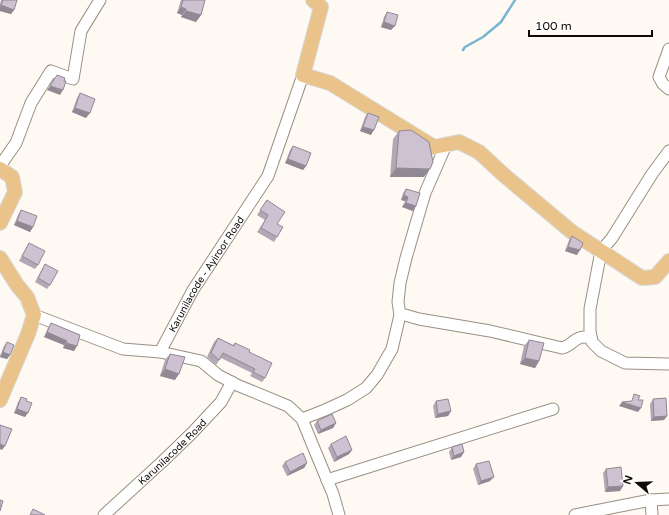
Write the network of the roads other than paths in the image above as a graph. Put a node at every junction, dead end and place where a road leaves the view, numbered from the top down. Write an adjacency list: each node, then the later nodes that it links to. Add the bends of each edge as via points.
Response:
1 (100, 0): 8 (street, via 81,31 73,79 51,70 31,103 16,143)
2 (319, 2): 4 (main road)
3 (669, 49): 5 (street, via 659,77)
4 (303, 76): 6 (main road, via 330,83 434,147); 17 (street, Karunilacode - Ayiroor Road, via 268,176 193,290)
5 (669, 89)
6 (446, 145): 11 (main road, via 459,142 479,152 572,232); 15 (street, via 425,193 414,227 400,283)
7 (669, 151): 11 (street)
8 (0, 166)
9 (0, 169): 10 (main road, via 12,177 15,192)
10 (0, 223)
11 (601, 251): 13 (main road, via 642,278 656,278); 16 (street, via 590,309)
12 (0, 258): 14 (main road, via 27,297)
13 (669, 261)
14 (34, 315): 17 (street, via 123,349); 20 (main road)
15 (400, 316): 16 (street, via 490,331 562,348 568,347 580,338); 22 (street, via 392,349 366,388 347,400)
16 (591, 338): 18 (street, via 601,351 625,363)
17 (160, 352): 19 (street, via 201,361 218,375)
18 (669, 364)
19 (232, 382): 22 (street, via 288,406); 26 (street, Karunilacode Road, via 221,402 192,433)
20 (0, 400)
21 (553, 409): 23 (street)
22 (302, 419): 23 (street)
23 (327, 480): 27 (street)
24 (669, 498): 25 (street)
25 (651, 500): 28 (street); 29 (street)
26 (104, 515)
27 (339, 515)
28 (575, 515)
29 (652, 515)

